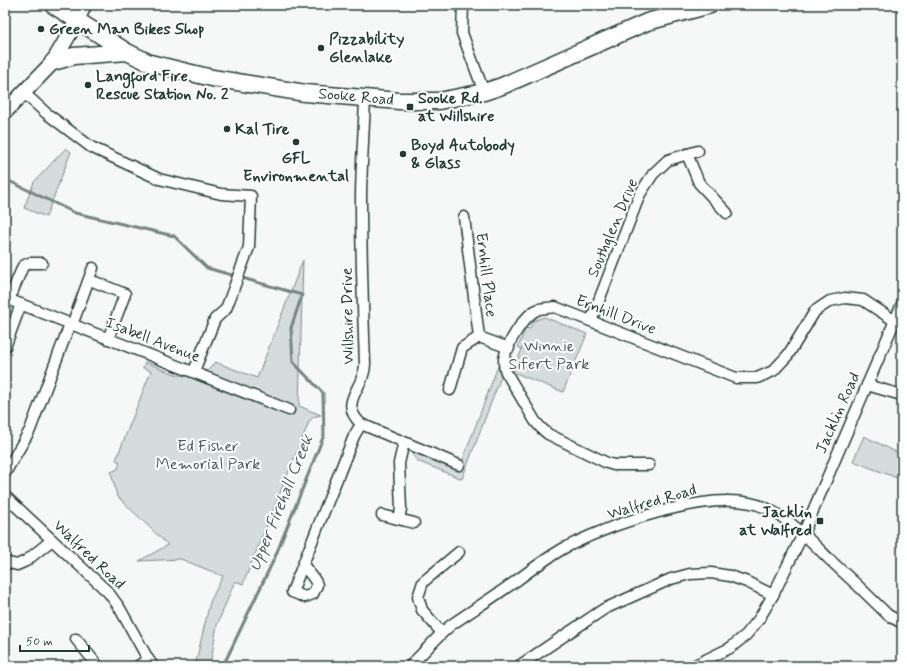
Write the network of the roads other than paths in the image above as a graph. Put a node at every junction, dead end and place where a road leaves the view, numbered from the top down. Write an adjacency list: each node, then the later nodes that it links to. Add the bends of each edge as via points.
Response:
1 (53, 5): 5 (main road, Sooke Road)
2 (84, 5): 5 (main road)
3 (463, 5): 9 (street, via 462,33)
4 (710, 5): 9 (main road, Sooke Road, via 647,22)
5 (77, 21): 6 (main road, Sooke Road); 7 (main road)
6 (127, 52): 7 (main road, via 74,56); 10 (main road, Sooke Road, via 150,63 212,78 305,93)
7 (53, 62): 8 (main road)
8 (23, 92): 11 (main road); 29 (street, via 91,147 159,179 221,194 251,196 248,247 226,309 215,319)
9 (484, 92): 10 (main road, Sooke Road, via 439,101)
10 (365, 98): 34 (street, Willshire Drive, via 361,200 365,369 350,404 354,418)
11 (5, 112)
12 (698, 151): 13 (street, Southglen Drive)
13 (687, 154): 14 (street, via 699,183); 22 (street, Southglen Drive, via 668,160 653,174 640,194)
14 (727, 213)
15 (464, 217): 25 (street, Ernhill Place)
16 (42, 263): 19 (street, via 29,263 23,266)
17 (93, 268): 24 (street)
18 (95, 282): 26 (street, via 126,294)
19 (7, 299): 20 (street, Isabell Avenue)
20 (21, 304): 24 (street, Isabell Avenue); 27 (street)
21 (902, 304): 23 (street, Jacklin Road)
22 (591, 321): 23 (street, Ernhill Drive, via 736,378 757,378 772,371 788,355 815,311 830,301 845,298 863,300); 28 (street, Ernhill Drive, via 555,307 538,309 521,324)
23 (895, 321): 30 (street, Jacklin Road)
24 (71, 324): 26 (street, Isabell Avenue); 38 (street, via 30,430)
25 (479, 337): 28 (street, Ernhill Place); 31 (street, Ernhill Place, via 462,348)
26 (108, 339): 29 (street, Isabell Avenue)
27 (5, 347)
28 (509, 348): 37 (street, Ernhill Drive, via 504,359 506,372 535,421 548,434 607,463)
29 (194, 371): 33 (street, Isabell Avenue)
30 (867, 385): 32 (street); 43 (street, Jacklin Road)
31 (450, 390)
32 (902, 393)
33 (289, 410)
34 (361, 424): 35 (street); 47 (street)
35 (404, 442): 36 (street); 41 (street, via 399,457)
36 (459, 465)
37 (649, 465)
38 (5, 472)
39 (5, 496): 44 (street, Walfred Road)
40 (382, 515): 41 (street)
41 (399, 519): 42 (street)
42 (414, 523)
43 (803, 534): 48 (street, Jacklin Road); 49 (street, Walfred Road, via 888,615); 50 (street, Walfred Road, via 777,514 750,502 700,503 646,516 566,548 542,562)
44 (52, 540): 46 (street, via 26,561 17,565); 52 (street, Walfred Road, via 108,592)
45 (459, 552): 50 (street, via 423,582 418,597 422,610)
46 (5, 562)
47 (303, 564)
48 (773, 595): 56 (street, via 747,582 711,573 690,574 671,579 604,609); 57 (street, Jacklin Road, via 746,635 730,648)
49 (902, 622)
50 (442, 633): 55 (street, Walfred Road)
51 (76, 639): 53 (street)
52 (151, 663): 54 (street)
53 (98, 666)
54 (138, 666)
55 (410, 666)
56 (519, 666)
57 (693, 666)

